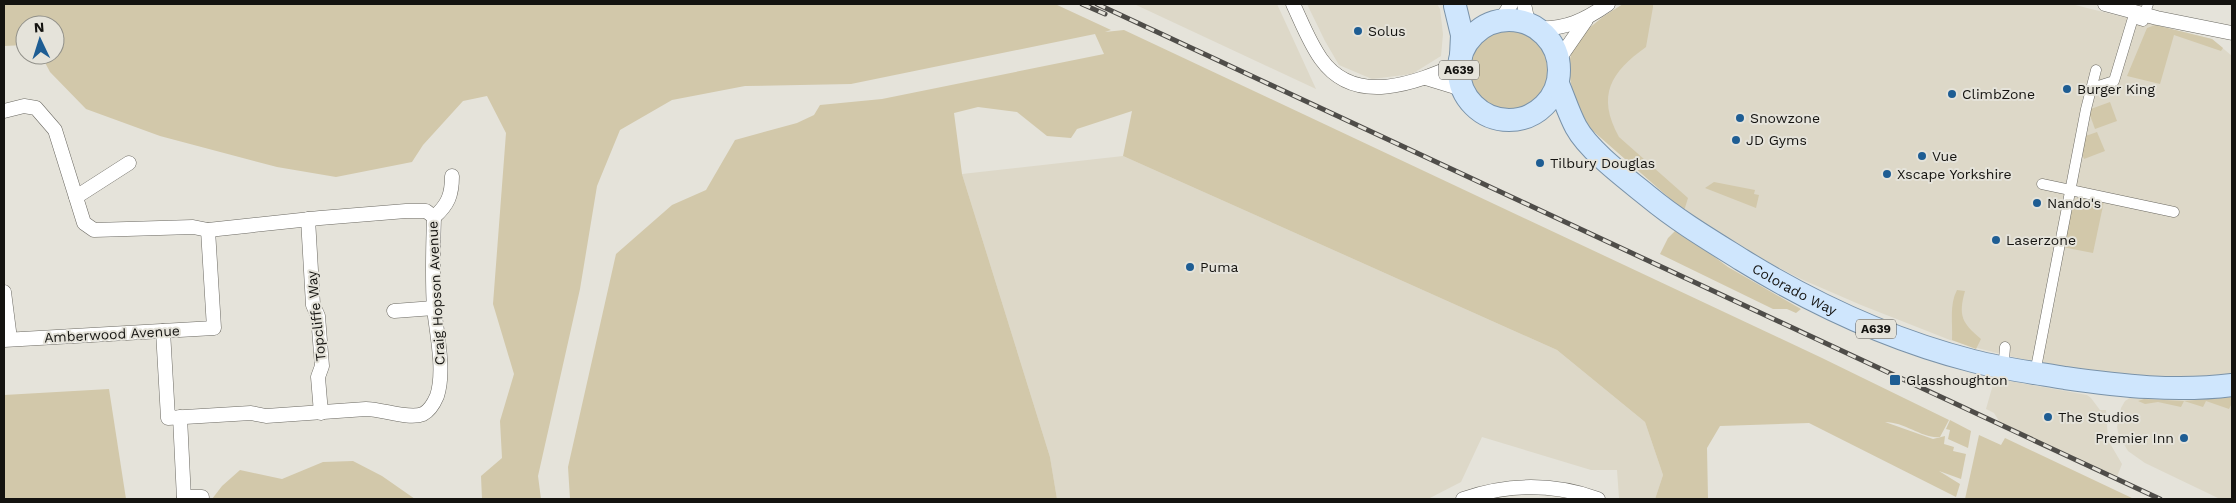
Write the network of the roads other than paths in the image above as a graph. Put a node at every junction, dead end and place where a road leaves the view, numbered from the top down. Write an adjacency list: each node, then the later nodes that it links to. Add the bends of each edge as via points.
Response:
1 (1293, 4): 13 (street, via 1322,61 1350,83 1369,88 1389,87)
2 (1608, 4): 7 (street)
3 (2105, 4): 9 (street)
4 (1455, 5): 5 (main road, A639, via 1468,21); 11 (main road, A639, via 1462,35)
5 (1498, 18): 6 (main road); 11 (main road, A639, via 1473,35)
6 (1529, 18): 7 (street, via 1564,27); 10 (main road, via 1548,38)
7 (1586, 19): 10 (street)
8 (2142, 21): 15 (street, via 2133,18 2114,81)
9 (2232, 33)
10 (1559, 59): 14 (main road, A639)
11 (1460, 60): 13 (street); 16 (main road, A639)
12 (2096, 70): 15 (street)
13 (1426, 78): 16 (street)
14 (1558, 84): 18 (main road, A639, via 1549,102); 19 (main road, Colorado Way / A639)
15 (2092, 88): 23 (street)
16 (1462, 89): 18 (main road, A639, via 1480,112 1493,118 1508,121)
17 (4, 112): 24 (street, Craig Hopson Avenue, via 24,106 36,108 43,114 55,130)
18 (1536, 113): 19 (main road, Colorado Way / A639, via 1554,116)
19 (1576, 128): 36 (main road, Colorado Way / A639, via 1606,162 1662,207 1789,289 1901,339 1973,361)
20 (129, 163): 24 (street)
21 (452, 176): 26 (street, via 449,202)
22 (2042, 184): 23 (street)
23 (2072, 191): 25 (street); 36 (street)
24 (76, 196): 28 (street, Craig Hopson Avenue, via 84,223 94,230)
25 (2174, 212)
26 (434, 217): 27 (street, Craig Hopson Avenue, via 426,211 406,211); 30 (street, Craig Hopson Avenue)
27 (308, 219): 28 (street, Craig Hopson Avenue); 38 (street, Topcliffe Way, via 313,305 318,316 322,366 318,377)
28 (208, 230): 32 (street, Amberwood Avenue, via 214,328)
29 (4, 292): 33 (street, Amberwood Avenue)
30 (434, 308): 31 (street); 38 (street, Craig Hopson Avenue, via 440,360 437,396 429,410 415,416 380,409)
31 (394, 311)
32 (163, 331): 33 (street, Amberwood Avenue); 39 (street, via 168,418)
33 (7, 339)
34 (2005, 347): 35 (street)
35 (2004, 360)
36 (2035, 373): 37 (main road, Colorado Way / A639, via 2119,386 2192,388)
37 (2232, 385)
38 (321, 413): 39 (street, Craig Hopson Avenue)
39 (180, 418): 41 (street)
40 (202, 497): 41 (street)
41 (184, 498)
42 (1463, 499): 43 (street, via 1498,489 1530,486 1560,489)
43 (1598, 499)

